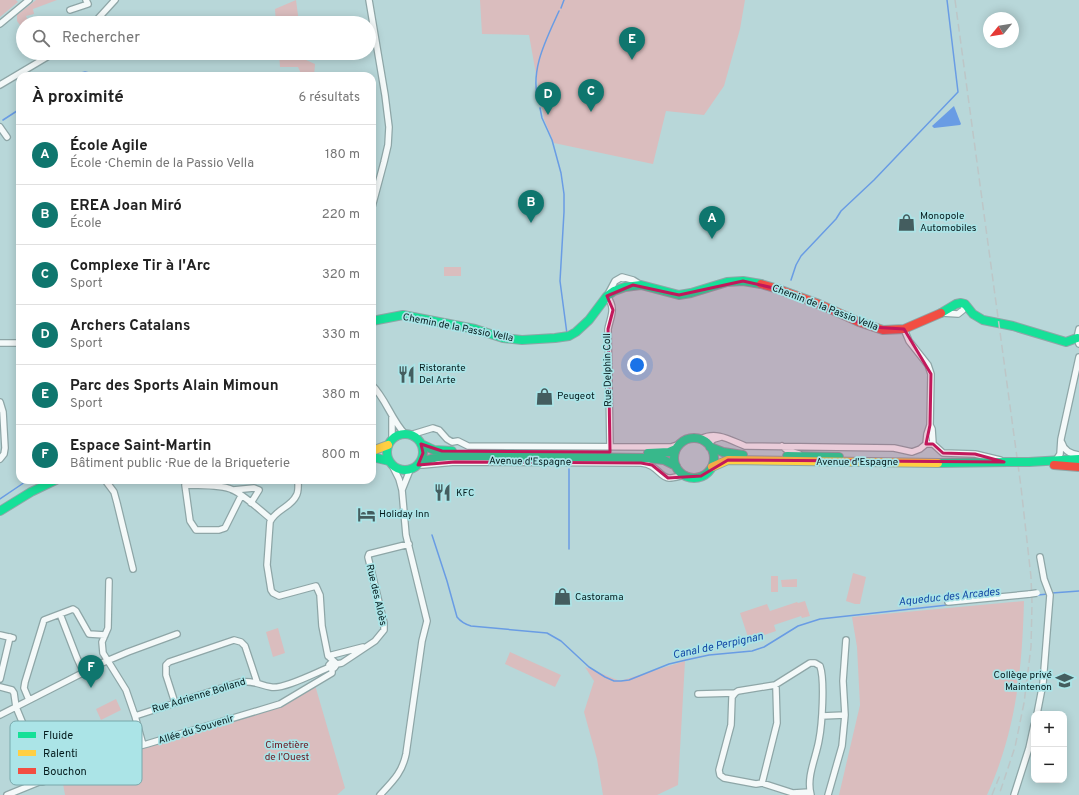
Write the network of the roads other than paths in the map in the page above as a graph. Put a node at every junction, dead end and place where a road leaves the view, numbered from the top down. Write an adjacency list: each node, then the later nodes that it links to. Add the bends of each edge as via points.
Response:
1 (29, 0): 8 (street)
2 (86, 0): 5 (street, via 88,4)
3 (115, 0): 6 (street)
4 (369, 0): 7 (street)
5 (70, 10)
6 (100, 16)
7 (372, 16)
8 (0, 24)
9 (376, 43): 16 (street, via 389,127 388,145)
10 (42, 60): 11 (street)
11 (22, 72)
12 (16, 75): 13 (street)
13 (0, 85)
14 (0, 127): 15 (street)
15 (7, 137)
16 (376, 192)
17 (607, 296): 18 (main road, Chemin de la Passio Vella, via 583,327 572,335 555,338 503,338 475,329 403,315); 19 (main road, Chemin de la Passio Vella, via 625,287 641,285 676,295 727,282 756,282 819,304 871,327 883,330); 39 (street, Rue Delphin Coll, via 613,310 608,328)
18 (376, 320)
19 (904, 329): 21 (main road, Chemin de la Passio Vella, via 956,304 965,304 973,314 983,320 1066,342); 28 (street, via 909,341 928,365)
20 (1079, 329): 21 (street)
21 (1078, 341)
22 (0, 343): 23 (street)
23 (16, 343)
24 (1079, 357): 33 (street)
25 (376, 389): 27 (street)
26 (0, 402): 46 (street, via 5,448)
27 (392, 417): 30 (street); 34 (street, via 393,432)
28 (930, 425): 36 (street); 37 (street)
29 (422, 432): 30 (street, Avenue d'Espagne); 35 (street); 39 (street, Avenue d'Espagne, via 433,428 452,442 458,441 468,446)
30 (408, 435): 34 (main road, via 401,435); 35 (main road)
31 (723, 437): 32 (street, Avenue d'Espagne); 38 (street); 41 (street, Avenue d'Espagne, via 745,446)
32 (701, 439): 38 (main road); 40 (main road, via 688,439)
33 (1061, 439): 43 (street, via 1063,447 1069,453); 48 (street, via 1060,454)
34 (390, 442): 42 (main road); 51 (main road, via 387,453)
35 (420, 443): 40 (main road, Avenue d'Espagne, via 442,451 658,453); 52 (main road, via 423,453)
36 (926, 444): 37 (street, Avenue d'Espagne); 41 (street, Avenue d'Espagne, via 912,452 894,448)
37 (933, 444): 49 (street, Avenue d'Espagne, via 943,453 975,454)
38 (709, 445): 44 (main road, Avenue d'Espagne, via 735,455); 54 (main road, via 714,457)
39 (610, 446): 40 (street, Avenue d'Espagne)
40 (678, 446): 53 (main road)
41 (782, 446): 44 (street, via 794,453)
42 (376, 449)
43 (1079, 455)
44 (817, 456): 49 (main road, Avenue d'Espagne, via 979,458)
45 (376, 458): 51 (main road)
46 (0, 459)
47 (1079, 459): 48 (main road, Avenue d'Espagne)
48 (1056, 460): 50 (main road, Avenue d'Espagne)
49 (1004, 461): 50 (main road, Avenue d'Espagne, bridge); 54 (main road, Avenue d'Espagne, via 728,460)
50 (1032, 462): 55 (main road, Avenue d'Espagne)
51 (390, 463): 56 (main road, via 400,470); 63 (street)
52 (419, 463): 53 (main road, Avenue d'Espagne, via 450,456 657,458); 56 (main road); 57 (street, Avenue d'Espagne, via 641,463 652,465 664,477)
53 (676, 466): 57 (main road)
54 (712, 467): 57 (main road, via 701,476)
55 (1079, 467)
56 (410, 470): 63 (street)
57 (685, 475)
58 (38, 484): 66 (main road)
59 (48, 484): 67 (main road)
60 (108, 484): 71 (street, via 114,492)
61 (298, 484): 68 (street, via 296,496)
62 (233, 490): 64 (street); 64 (street, via 185,485 190,521 196,530 225,528); 65 (street, via 259,490)
63 (402, 490): 69 (street)
64 (241, 496): 65 (street)
65 (251, 503): 68 (street)
66 (0, 507)
67 (0, 511)
68 (271, 519): 81 (street, via 267,565 271,590 279,596 316,586 320,595 322,626)
69 (409, 544): 80 (street, Rue des Aloès, via 369,554 384,630); 108 (street, via 424,606 423,638 403,766)
70 (1040, 557): 73 (street)
71 (133, 569)
72 (109, 581): 78 (street, via 108,628)
73 (1049, 590): 74 (street, bridge); 94 (street, via 1043,683)
74 (948, 602)
75 (60, 614): 78 (street, via 73,609 89,634); 84 (street); 91 (street, via 44,620 25,682 24,688)
76 (177, 634): 82 (street)
77 (0, 635): 85 (street, via 11,638)
78 (105, 635): 82 (street, via 102,642 103,653)
79 (846, 640): 96 (street, via 843,681)
80 (367, 646): 81 (street, Rue des Aloès); 83 (street, Rue des Aloès, via 342,663)
81 (328, 656): 83 (street)
82 (108, 661): 84 (street); 97 (street, via 126,690)
83 (333, 665): 86 (street, Rue Adrienne Bolland, via 285,686 271,687); 103 (street, Allée du Souvenir, via 332,673 280,704)
84 (84, 673): 91 (street)
85 (0, 679)
86 (257, 682): 92 (street, Rue Adrienne Bolland, via 240,682); 92 (street, via 245,646 234,640 166,665 166,675)
87 (775, 685): 89 (street); 98 (street, via 810,663 820,666); 104 (street, via 777,723)
88 (0, 687): 93 (street, via 12,690)
89 (735, 693): 90 (street); 104 (street, via 732,696 731,725 719,774 724,778)
90 (698, 694)
91 (29, 700): 93 (street)
92 (175, 703): 97 (street, Rue Adrienne Bolland)
93 (16, 707): 95 (street); 99 (street)
94 (1038, 711)
95 (0, 715)
96 (845, 715): 98 (street); 109 (street, via 842,746)
97 (135, 716): 100 (street)
98 (822, 716): 106 (street, via 810,774)
99 (22, 721)
100 (136, 721)
101 (1031, 736): 110 (street)
102 (142, 741): 103 (street)
103 (143, 745)
104 (762, 783): 106 (street, via 793,793)
105 (32, 785): 107 (street, Allée du Souvenir)
106 (811, 793)
107 (7, 795)
108 (380, 795)
109 (828, 795)
110 (1014, 795)

